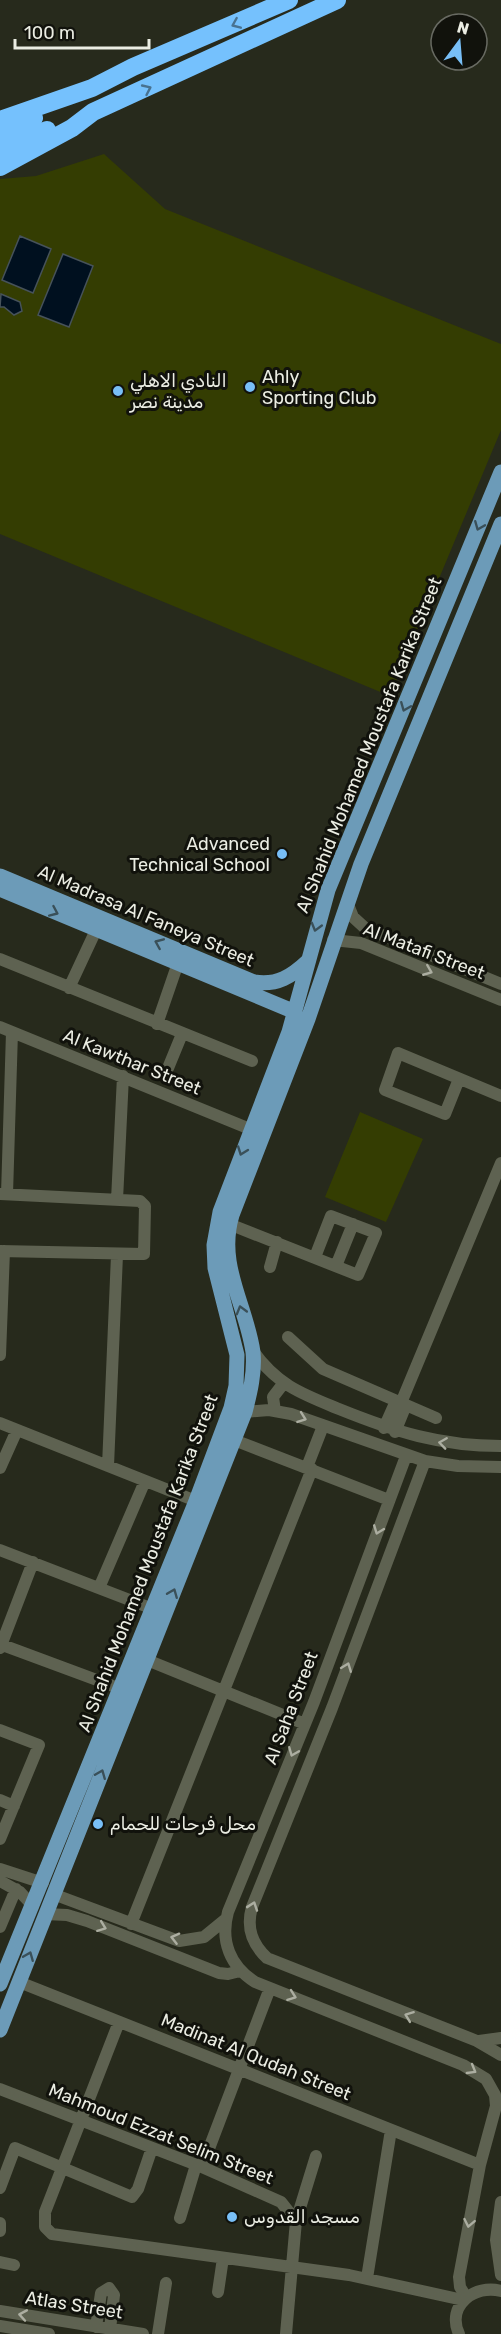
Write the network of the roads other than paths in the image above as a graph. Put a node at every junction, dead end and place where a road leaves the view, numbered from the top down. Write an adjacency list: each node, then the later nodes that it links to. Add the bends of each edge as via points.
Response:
1 (289, 0): 3 (highway, one-way to 3)
2 (338, 0): 4 (highway, one-way to 2)
3 (92, 88): 5 (highway); 6 (highway)
4 (93, 112): 5 (highway); 9 (highway, via 72,128)
5 (51, 119): 7 (highway); 8 (highway)
6 (0, 120)
7 (0, 135)
8 (0, 151)
9 (0, 167)
10 (501, 472): 20 (main road, Al Shahid Mohamed Moustafa Karika Street, one-way to 20, via 337,868)
11 (501, 524): 14 (main road, Al Shahid Mohamed Moustafa Karika Street)
12 (0, 876): 22 (main road, Al Madrasa Al Faneya Street, one-way to 12, via 254,982)
13 (0, 889): 15 (main road, Al Madrasa Al Faneya Street, one-way to 15)
14 (347, 902): 16 (street, Al Matafi Street, via 356,921); 17 (main road, Al Shahid Mohamed Moustafa Karika Street)
15 (96, 930): 21 (main road, Al Madrasa Al Faneya Street); 24 (street)
16 (374, 931): 18 (street, via 368,936); 23 (street, Al Matafi Street)
17 (333, 940): 18 (street, Al Matafi Street); 41 (main road, Al Shahid Mohamed Moustafa Karika Street, via 308,1019)
18 (368, 946): 25 (street, Al Matafi Street, one-way to 25)
19 (0, 958): 24 (street)
20 (308, 961): 22 (main road, via 291,976); 27 (main road, Al Shahid Mohamed Moustafa Karika Street)
21 (178, 963): 26 (main road, Al Madrasa Al Faneya Street); 28 (street)
22 (275, 982): 26 (main road)
23 (501, 984)
24 (69, 988): 28 (street)
25 (501, 1000)
26 (269, 1002): 27 (main road, Al Madrasa Al Faneya Street)
27 (295, 1012): 36 (main road, Al Shahid Mohamed Moustafa Karika Street)
28 (157, 1024): 30 (street)
29 (6, 1030): 33 (street, Al Kawthar Street); 39 (street)
30 (182, 1034): 31 (street); 32 (street)
31 (252, 1061)
32 (166, 1073)
33 (123, 1076): 36 (street, Al Kawthar Street); 40 (street)
34 (459, 1078): 34 (street, via 398,1053 384,1087 387,1092 445,1114); 35 (street)
35 (501, 1096)
36 (250, 1129): 73 (main road, Al Shahid Mohamed Moustafa Karika Street, one-way to 73, via 220,1212 214,1245 217,1280 235,1341 236,1386)
37 (501, 1163): 38 (street)
38 (498, 1181): 53 (street)
39 (3, 1194): 40 (street)
40 (117, 1200): 45 (street, via 143,1202 145,1230 144,1254)
41 (229, 1224): 43 (street); 50 (main road, Al Shahid Mohamed Moustafa Karika Street, one-way to 41, via 228,1264)
42 (352, 1224): 46 (street, via 331,1217); 47 (street); 47 (street, via 376,1233 359,1275)
43 (277, 1242): 46 (street); 48 (street)
44 (2, 1251): 45 (street); 51 (street)
45 (117, 1255): 65 (street)
46 (315, 1257): 47 (street)
47 (336, 1266)
48 (270, 1267)
49 (288, 1337): 53 (street, via 323,1369)
50 (253, 1351): 52 (street, via 266,1370); 55 (main road, Al Shahid Mohamed Moustafa Karika Street)
51 (0, 1355)
52 (283, 1384): 54 (street, via 273,1397); 60 (street)
53 (401, 1403): 56 (street); 60 (street)
54 (275, 1411): 55 (street); 58 (street, one-way to 58)
55 (245, 1412): 61 (main road, Al Shahid Mohamed Moustafa Karika Street)
56 (436, 1418)
57 (0, 1423): 59 (street)
58 (323, 1426): 63 (street); 68 (street)
59 (16, 1430): 65 (street); 67 (street)
60 (390, 1430): 62 (street, one-way to 60, via 448,1444)
61 (234, 1440): 68 (street); 79 (main road, Al Shahid Mohamed Moustafa Karika Street, one-way to 61)
62 (501, 1446)
63 (406, 1456): 64 (street); 69 (street, Al Saha Street)
64 (425, 1461): 66 (street); 70 (street, Al Saha Street)
65 (108, 1466): 71 (street)
66 (501, 1467)
67 (0, 1468)
68 (309, 1468): 72 (street); 83 (street)
69 (400, 1471): 70 (street, via 411,1471); 72 (street, Al Saha Street)
70 (418, 1478): 81 (street, Al Saha Street, one-way to 70)
71 (145, 1481): 73 (street); 76 (street)
72 (389, 1500): 80 (street, Al Saha Street, one-way to 80)
73 (196, 1502): 77 (main road, Al Shahid Mohamed Moustafa Karika Street)
74 (0, 1550): 75 (street)
75 (33, 1562): 76 (street); 78 (street)
76 (99, 1588): 77 (street)
77 (153, 1609): 82 (main road, Al Shahid Mohamed Moustafa Karika Street)
78 (1, 1645): 82 (street)
79 (147, 1660): 83 (street); 93 (main road, Al Shahid Mohamed Moustafa Karika Street, one-way to 79)
80 (321, 1680): 81 (street, via 328,1686); 84 (street, Al Saha Street)
81 (339, 1687): 85 (street, Al Saha Street)
82 (121, 1689): 93 (main road, Al Shahid Mohamed Moustafa Karika Street)
83 (224, 1691): 86 (street); 98 (street)
84 (314, 1702): 85 (street); 86 (street, Al Saha Street)
85 (332, 1708): 107 (street, Al Saha Street, one-way to 85, via 267,1958 253,1942 250,1914)
86 (304, 1724): 97 (street, Al Saha Street, one-way to 97)
87 (0, 1730): 89 (street, via 39,1745)
88 (0, 1800): 89 (street)
89 (14, 1806): 90 (street)
90 (0, 1839)
91 (0, 1869): 92 (street)
92 (10, 1882): 93 (street); 95 (street); 99 (street)
93 (48, 1889): 94 (street); 95 (main road, Al Shahid Mohamed Moustafa Karika Street)
94 (84, 1906): 96 (street, via 77,1911); 98 (street)
95 (39, 1910): 96 (street); 101 (main road, Al Shahid Mohamed Moustafa Karika Street, one-way to 95); 102 (main road, Al Shahid Mohamed Moustafa Karika Street)
96 (77, 1917): 100 (street, one-way to 100, via 219,1973)
97 (226, 1919): 98 (street, one-way to 98, via 211,1933 187,1941); 100 (street, Al Saha Street, via 228,1948)
98 (131, 1924)
99 (0, 1927)
100 (240, 1971): 103 (street)
101 (19, 1982): 104 (street, Madinat Al Qudah Street); 105 (main road, Al Shahid Mohamed Moustafa Karika Street)
102 (0, 1984)
103 (270, 1988): 109 (street); 115 (street, one-way to 115, via 408,2041 486,2079 496,2106)
104 (119, 2022): 109 (street, Madinat Al Qudah Street); 111 (street)
105 (0, 2030)
106 (501, 2038): 107 (street)
107 (477, 2041): 108 (street)
108 (501, 2055)
109 (238, 2069): 112 (street, Madinat Al Qudah Street); 116 (street)
110 (0, 2089): 111 (street, Mahmoud Ezzat Selim Street)
111 (81, 2121): 113 (street, Mahmoud Ezzat Selim Street); 117 (street)
112 (391, 2130): 115 (street, Madinat Al Qudah Street); 129 (street)
113 (152, 2148): 116 (street, Mahmoud Ezzat Selim Street); 117 (street, via 132,2197)
114 (316, 2156): 121 (street)
115 (480, 2165): 133 (street, one-way to 133, via 459,2277)
116 (199, 2166): 120 (street); 121 (street, Mahmoud Ezzat Selim Street, via 281,2202)
117 (62, 2168): 118 (street, via 15,2148); 124 (street, via 44,2219 52,2234)
118 (0, 2188)
119 (501, 2202): 128 (street, via 496,2240)
120 (180, 2218)
121 (296, 2221): 127 (street)
122 (0, 2223): 123 (street)
123 (0, 2231)
124 (223, 2258): 127 (street); 132 (street)
125 (0, 2262): 126 (street)
126 (14, 2265)
127 (290, 2267): 129 (street); 142 (street)
128 (501, 2275)
129 (367, 2278): 133 (street)
130 (166, 2283): 141 (street)
131 (501, 2291): 133 (street, via 482,2289)
132 (218, 2292)
133 (465, 2299): 143 (street, via 456,2319)
134 (0, 2311): 135 (street, Atlas Street, one-way to 134)
135 (48, 2319): 137 (street, Atlas Street); 139 (street)
136 (0, 2326): 139 (street, Atlas Street)
137 (96, 2327): 138 (street, Atlas Street); 138 (street, via 101,2293 109,2288 114,2295)
138 (110, 2329): 140 (street, Atlas Street)
139 (47, 2334)
140 (143, 2334)
141 (159, 2334)
142 (286, 2334)
143 (459, 2334)

